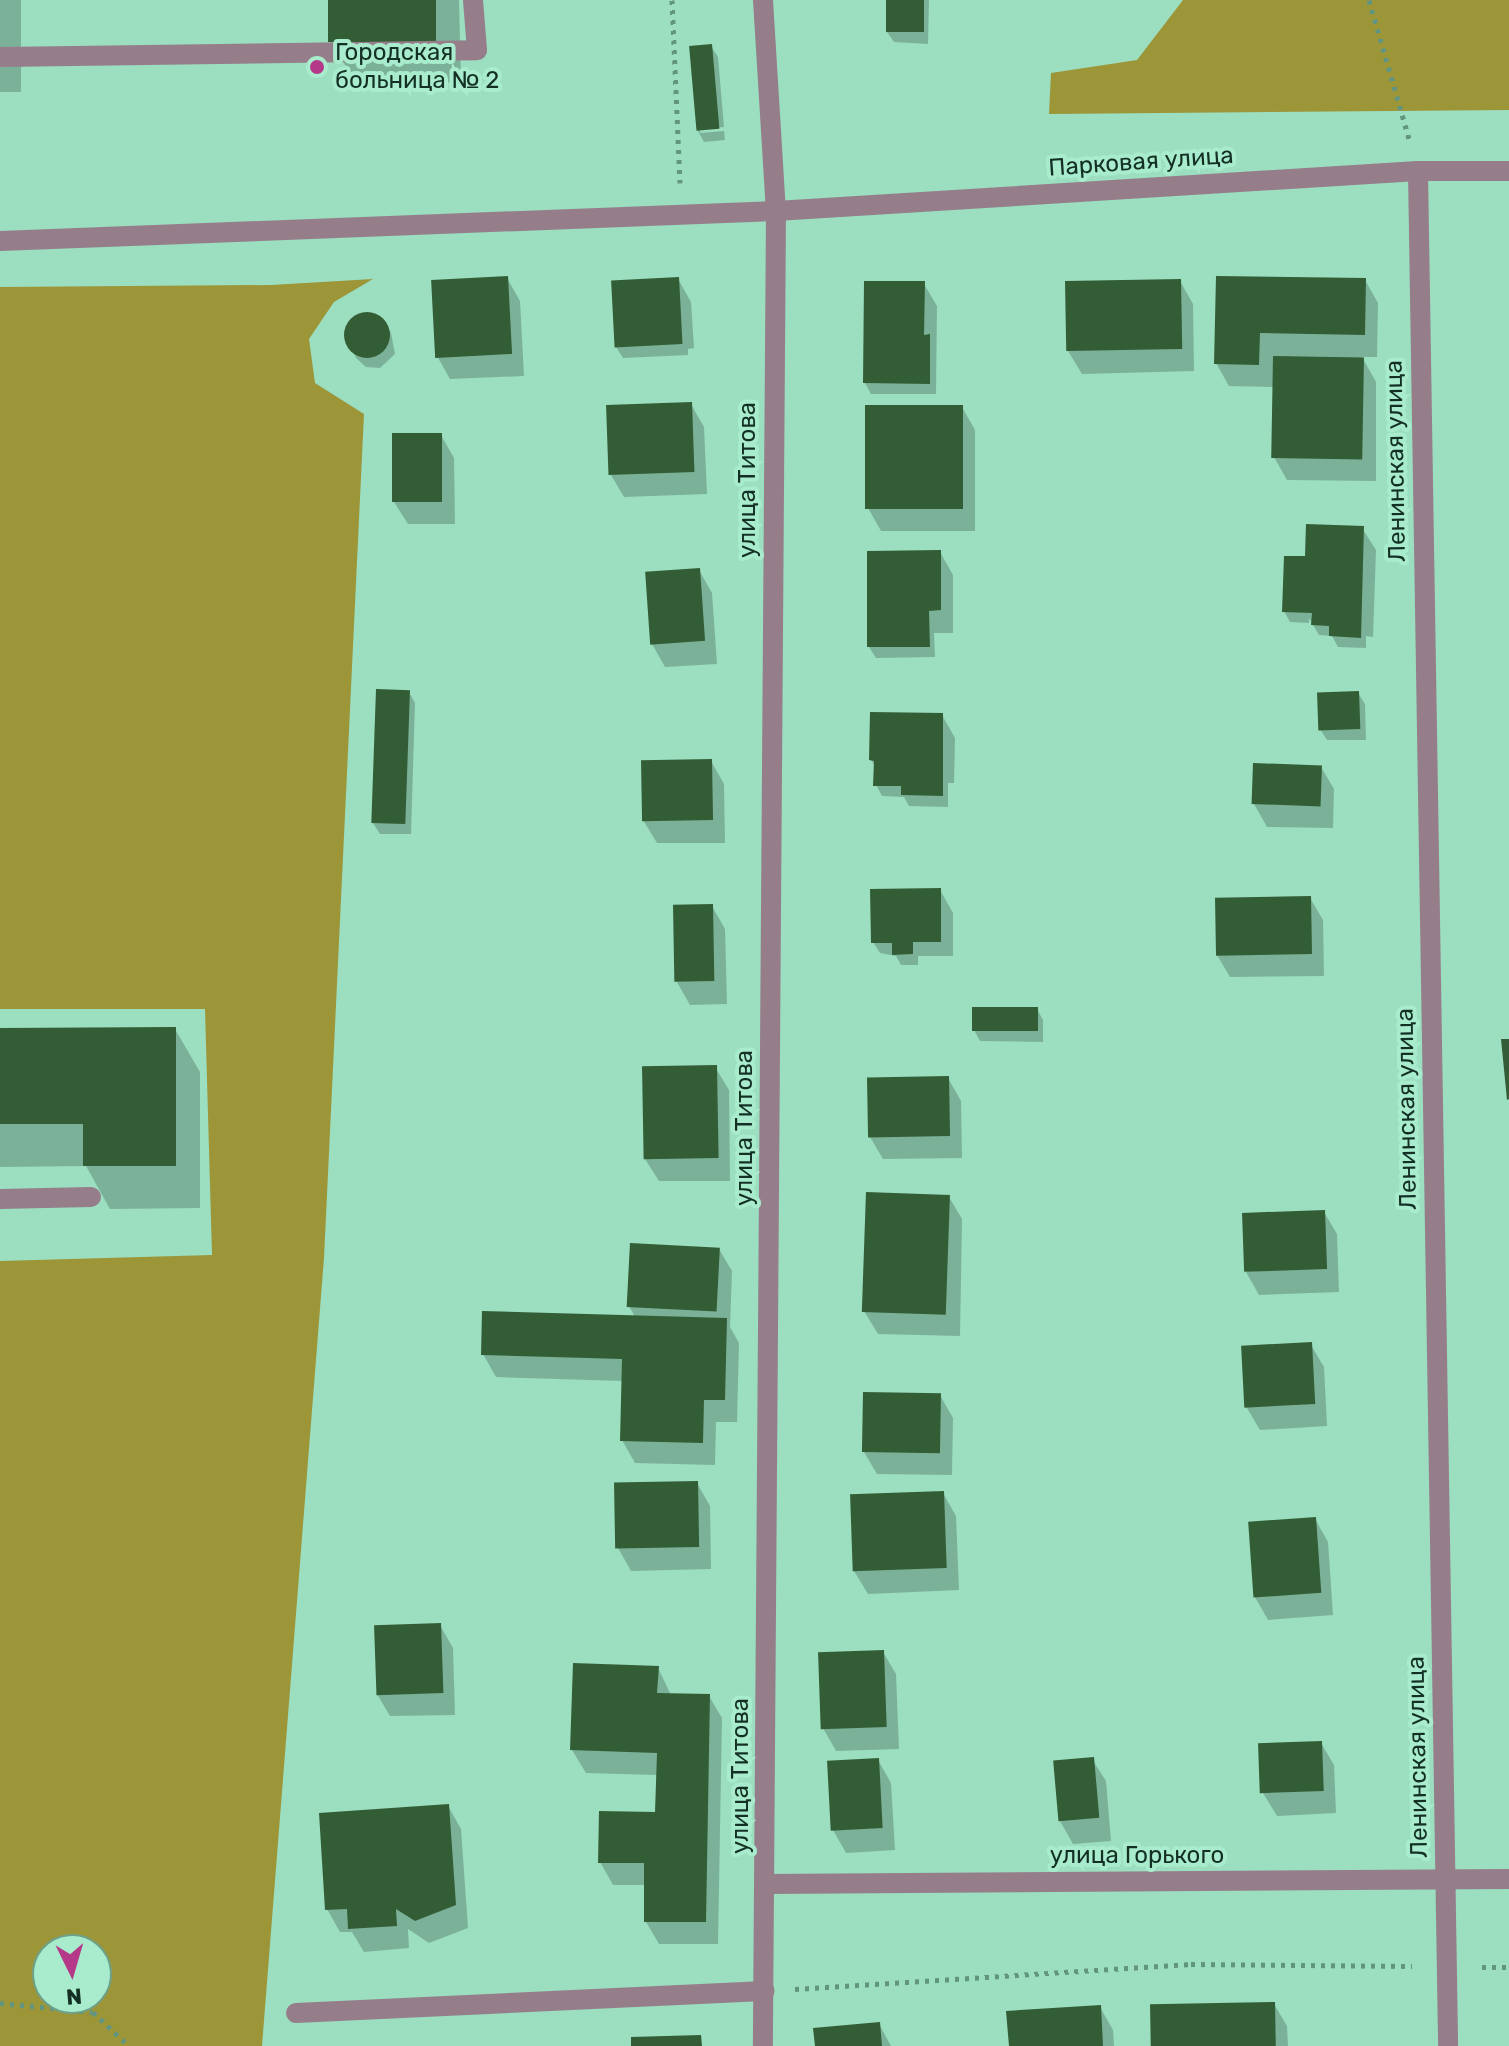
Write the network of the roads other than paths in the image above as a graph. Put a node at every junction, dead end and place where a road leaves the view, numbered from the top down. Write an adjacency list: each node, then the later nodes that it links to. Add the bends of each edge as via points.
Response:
1 (473, 0): 3 (street, via 477,50)
2 (763, 0): 6 (street, улица Титова)
3 (0, 57)
4 (1418, 171): 5 (street, Парковая улица); 6 (street, Парковая улица); 11 (street, Ленинская улица)
5 (1509, 171)
6 (776, 211): 7 (street, Парковая улица); 12 (street, улица Титова)
7 (0, 241)
8 (91, 1197): 9 (street)
9 (0, 1199)
10 (1509, 1879): 11 (street, улица Горького)
11 (1446, 1880): 12 (street, улица Горького); 16 (street, Ленинская улица)
12 (766, 1884): 13 (street, улица Титова)
13 (764, 1991): 14 (street); 15 (street, улица Титова)
14 (296, 2013)
15 (763, 2046)
16 (1448, 2046)

